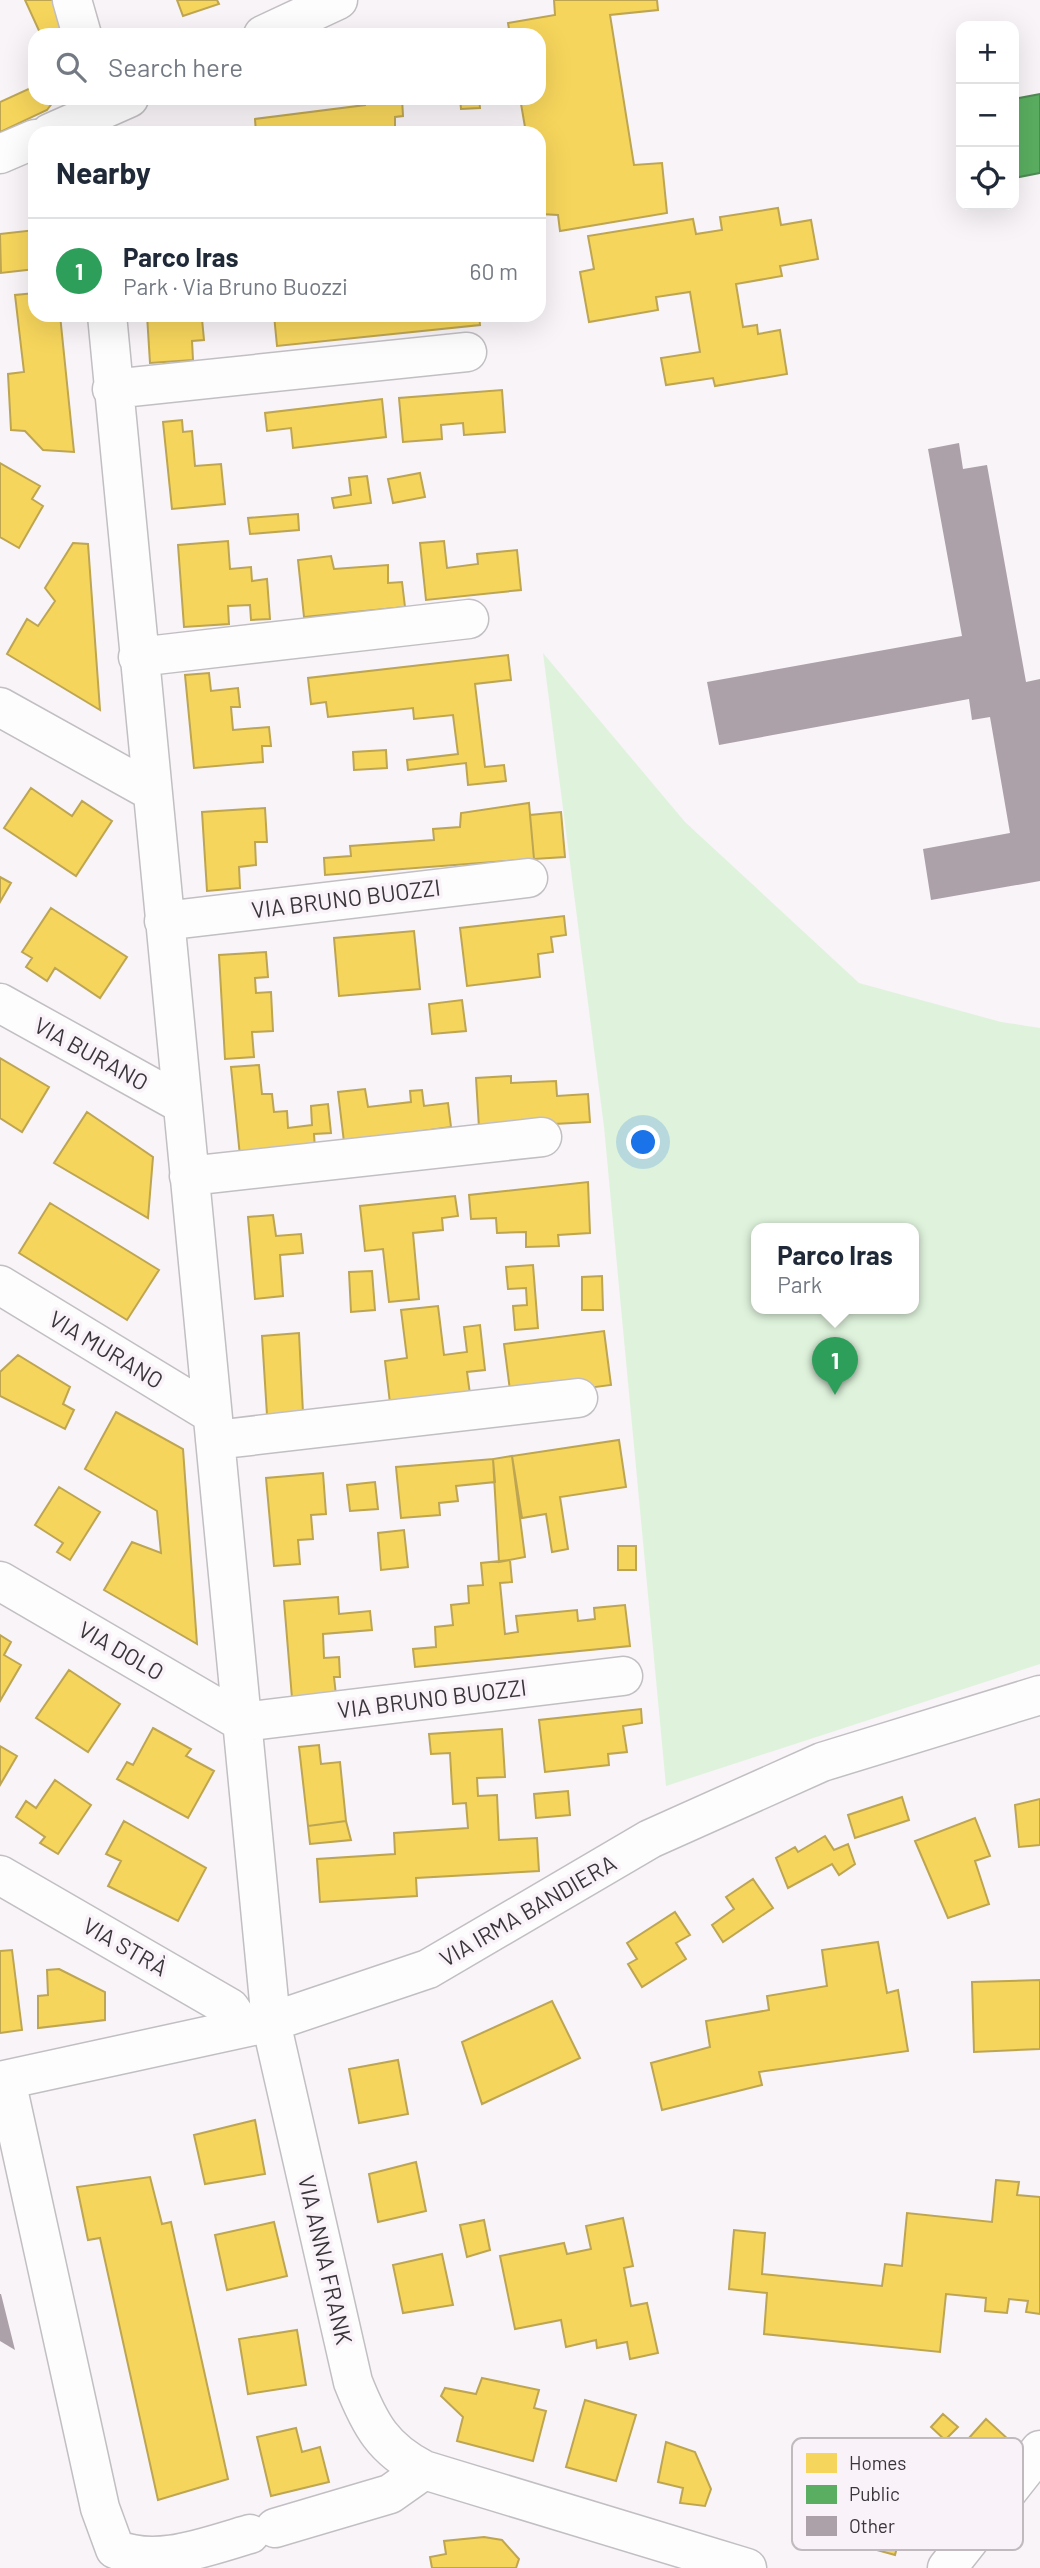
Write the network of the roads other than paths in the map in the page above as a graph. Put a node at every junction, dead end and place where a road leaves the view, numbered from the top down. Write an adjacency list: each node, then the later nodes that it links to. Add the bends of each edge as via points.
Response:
1 (72, 0): 3 (street)
2 (338, 0): 4 (street)
3 (80, 28)
4 (278, 28)
5 (115, 105): 6 (street)
6 (94, 115): 7 (street)
7 (67, 126)
8 (28, 142): 9 (street)
9 (0, 154)
10 (107, 322): 12 (street)
11 (467, 352): 12 (street)
12 (112, 389): 14 (street)
13 (469, 619): 14 (street)
14 (138, 657): 16 (street)
15 (0, 707): 16 (street)
16 (151, 791): 18 (street)
17 (528, 878): 18 (street, VIA BRUNO BUOZZI)
18 (164, 921): 20 (street)
19 (0, 1003): 20 (street, VIA BURANO)
20 (182, 1104): 22 (street)
21 (542, 1137): 22 (street)
22 (189, 1176): 25 (street)
23 (0, 1285): 25 (street, VIA MURANO)
24 (578, 1398): 25 (street)
25 (213, 1427): 29 (street)
26 (0, 1581): 29 (street, VIA DOLO)
27 (622, 1676): 29 (street, VIA BRUNO BUOZZI)
28 (1040, 1695): 31 (street, VIA IRMA BANDIERA, via 822,1762 650,1839 428,1969)
29 (242, 1722): 31 (street)
30 (0, 1875): 31 (street, VIA STRÀ)
31 (257, 2024): 32 (street, VIA IRMA BANDIERA); 34 (street, VIA ANNA FRANK, via 353,2382 367,2418 383,2441 402,2459)
32 (3, 2080): 34 (street, via 97,2495 115,2549 130,2555 180,2554 390,2494)
33 (1040, 2450): 35 (street)
34 (424, 2470): 37 (street, VIA ANNA FRANK)
35 (1023, 2472)
36 (961, 2550): 38 (street)
37 (747, 2568)
38 (947, 2568)

